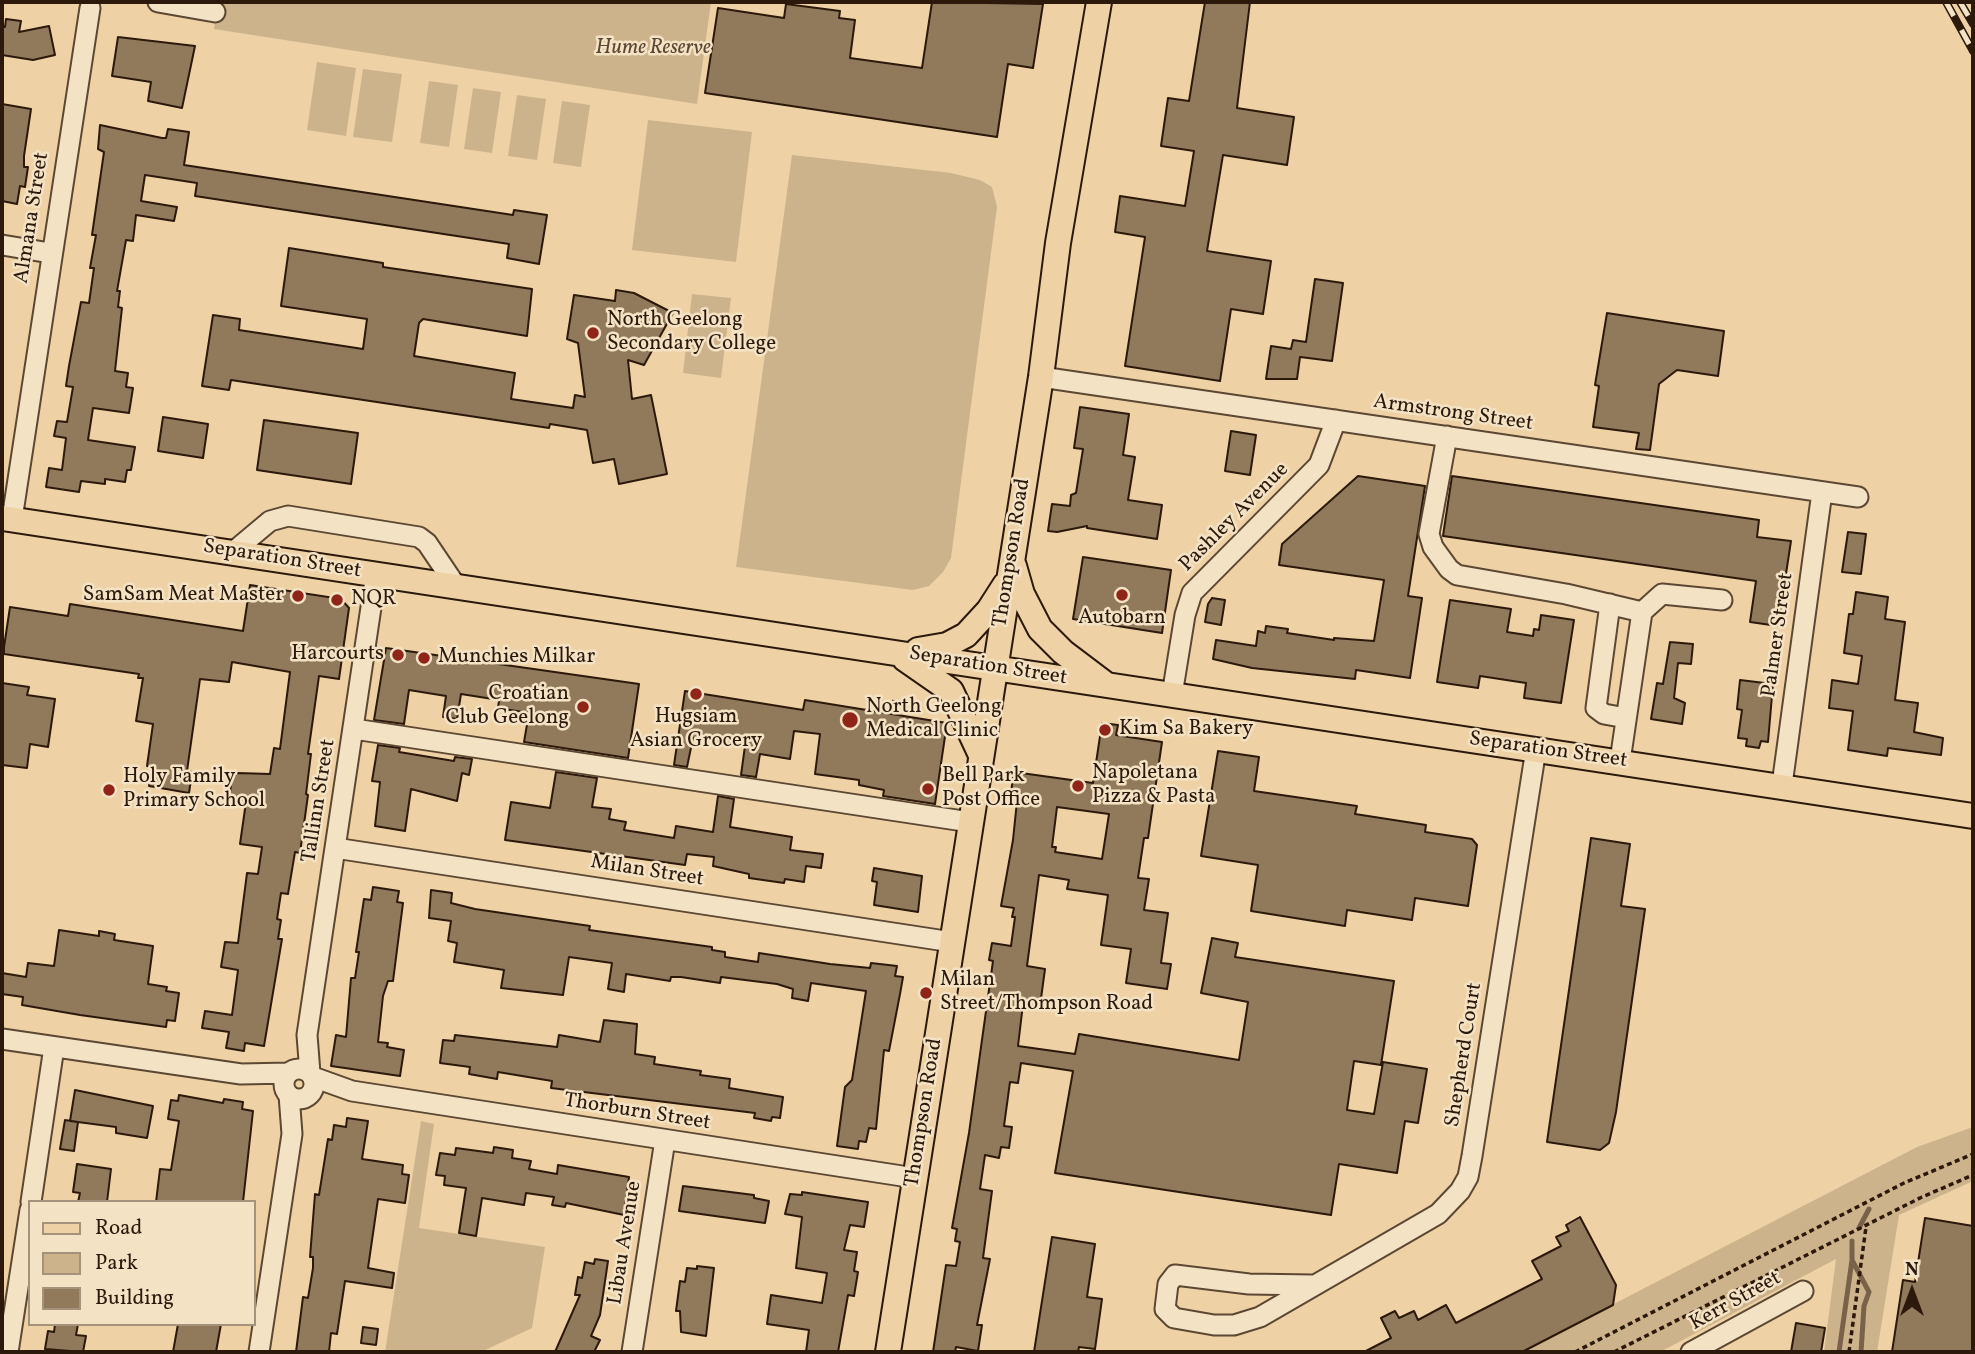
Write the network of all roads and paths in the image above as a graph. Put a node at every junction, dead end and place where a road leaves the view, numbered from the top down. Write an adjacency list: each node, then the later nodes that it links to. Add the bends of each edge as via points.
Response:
1 (158, 2): 4 (street)
2 (1099, 2): 7 (main road, Thompson Road, via 1058,243)
3 (91, 4): 6 (street, Almana Street)
4 (215, 12)
5 (2, 244): 6 (street)
6 (50, 253): 12 (street, Almana Street)
7 (1041, 377): 8 (street, Armstrong Street); 14 (main road, Thompson Road)
8 (1336, 420): 9 (street, Armstrong Street); 23 (street, Pashley Avenue, via 1319,465 1192,593)
9 (1447, 436): 10 (street, Armstrong Street); 18 (street, via 1429,534 1449,569 1457,575)
10 (1822, 492): 11 (street, Armstrong Street); 31 (street, Palmer Street)
11 (1858, 497)
12 (7, 518): 13 (main road, Separation Street)
13 (233, 552): 15 (main road, Separation Street); 16 (street, via 270,521 288,516 419,537)
14 (1011, 568): 20 (main road, via 984,616 960,638 942,646); 21 (main road, Thompson Road); 22 (main road, via 1040,629)
15 (376, 574): 16 (main road, Separation Street); 27 (street, Tallinn Street)
16 (456, 586): 20 (main road, Separation Street)
17 (1722, 600): 19 (street, via 1662,594)
18 (1610, 604): 19 (street); 26 (street, via 1596,708)
19 (1643, 612): 26 (street)
20 (895, 652): 21 (main road, Separation Street); 29 (main road, via 951,691)
21 (995, 668): 22 (main road, Separation Street); 29 (main road, Thompson Road)
22 (1105, 684): 23 (main road, Separation Street)
23 (1172, 695): 28 (main road, Separation Street)
24 (894, 700): 25 (path)
25 (891, 713)
26 (1626, 718): 30 (street)
27 (354, 729): 33 (street); 34 (street, Tallinn Street)
28 (1536, 749): 30 (main road, Separation Street); 46 (street, Shepherd Court, via 1468,1177 1438,1214)
29 (980, 754): 33 (main road, Thompson Road)
30 (1620, 761): 31 (main road, Separation Street)
31 (1782, 785): 32 (main road, Separation Street)
32 (1973, 816)
33 (970, 822): 35 (main road, Thompson Road)
34 (335, 848): 35 (street, Milan Street); 38 (street, Tallinn Street)
35 (952, 942): 42 (main road, Thompson Road)
36 (2, 1039): 37 (street, Thorburn Street)
37 (54, 1047): 38 (street, Thorburn Street); 43 (street)
38 (300, 1084): 39 (street, Thorburn Street); 49 (street, Tallinn Street)
39 (665, 1140): 42 (street, Thorburn Street); 50 (street, Libau Avenue)
40 (1973, 1154): 52 (path, via 1904,1182)
41 (1973, 1175): 45 (path)
42 (915, 1178): 51 (main road, Thompson Road)
43 (31, 1200)
44 (28, 1223): 48 (street)
45 (1866, 1227): 53 (path); 55 (path)
46 (1312, 1285): 46 (street, Shepherd Court, via 1261,1317 1234,1325 1174,1318 1165,1307 1168,1284 1175,1275 1249,1284)
47 (1803, 1291): 54 (street, Kerr Street)
48 (8, 1352)
49 (259, 1352)
50 (632, 1352)
51 (888, 1352)
52 (1575, 1352)
53 (1614, 1352)
54 (1690, 1352)
55 (1850, 1352)

